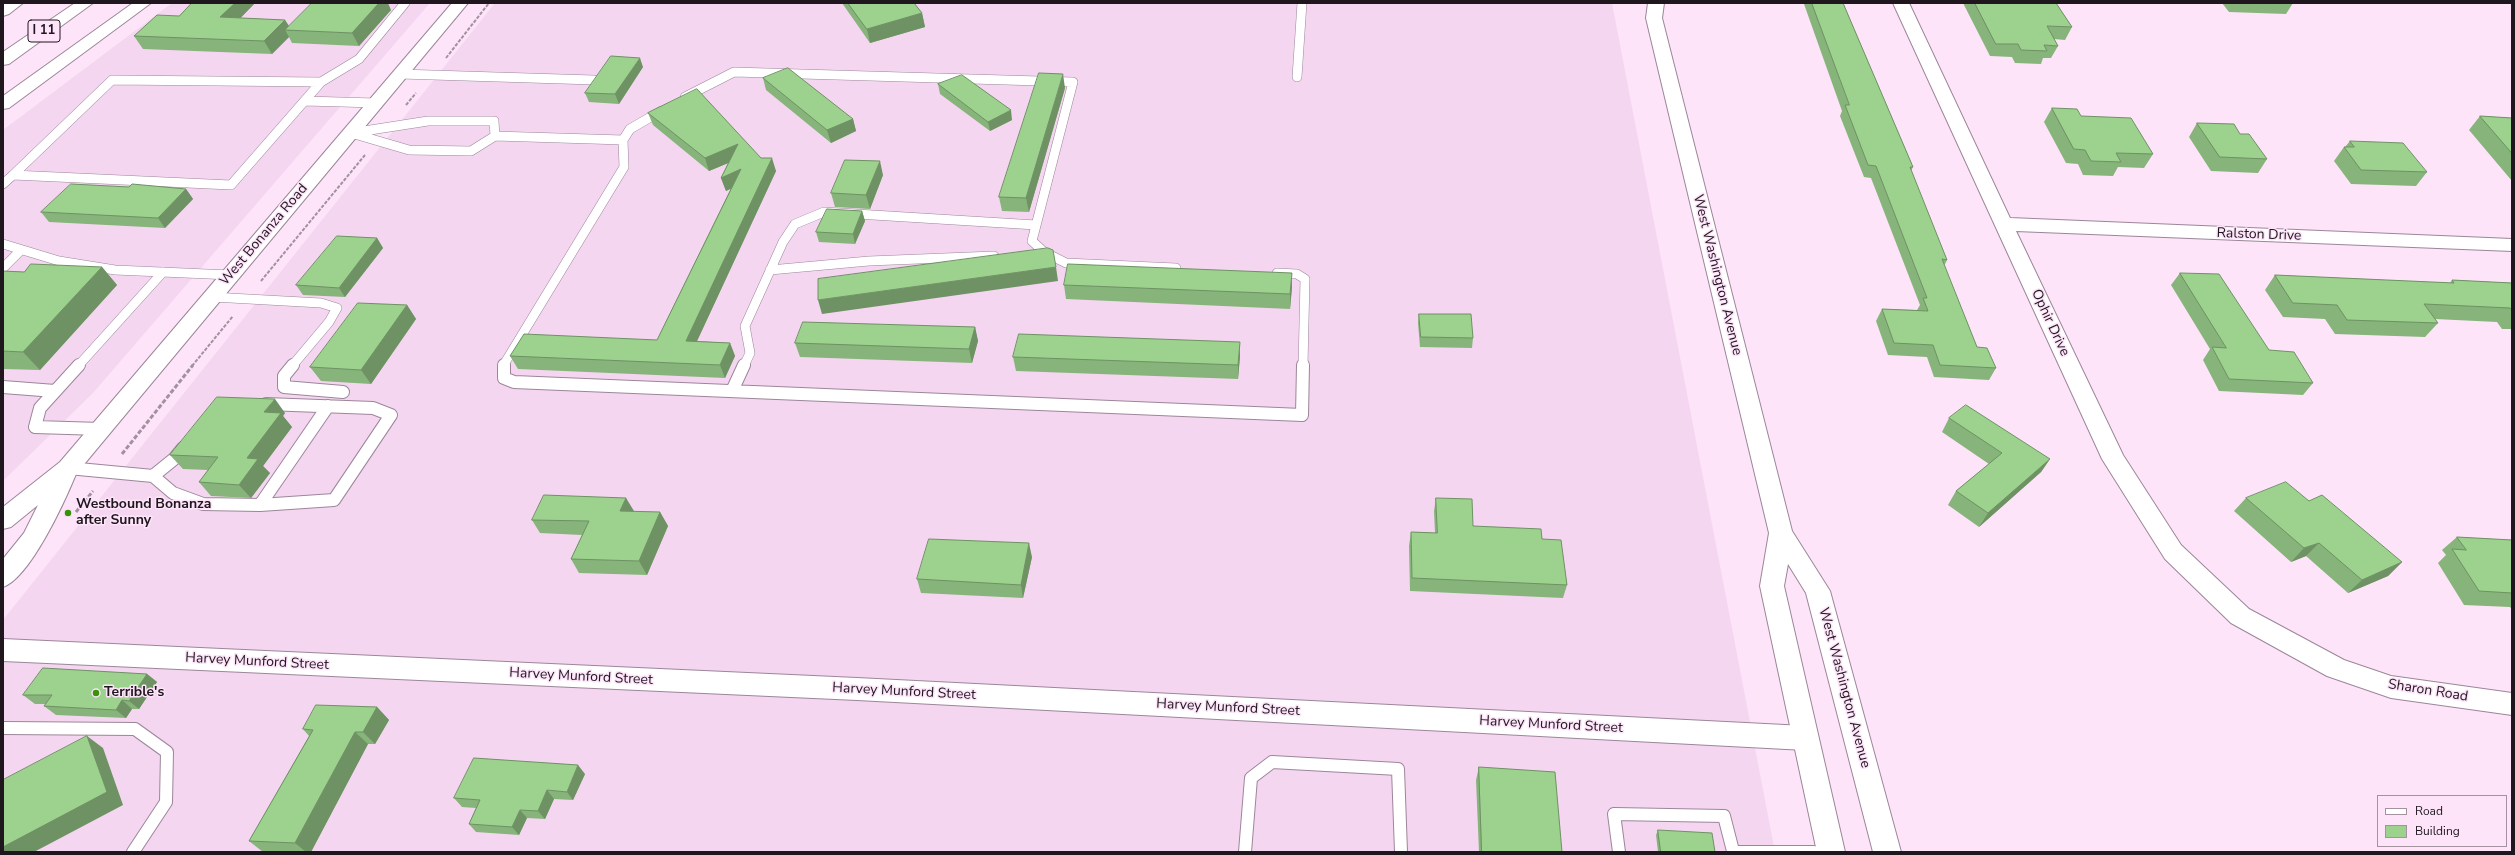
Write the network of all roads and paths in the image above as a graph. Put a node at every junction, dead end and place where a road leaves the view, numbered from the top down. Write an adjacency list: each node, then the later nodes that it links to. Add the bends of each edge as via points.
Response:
1 (15, 3): 9 (main road)
2 (84, 3): 10 (main road); 11 (main road, I 11)
3 (142, 3): 16 (main road); 19 (main road)
4 (405, 3): 15 (lane, via 359,59)
5 (460, 3): 12 (main road, West Bonanza Road)
6 (1302, 3): 13 (lane)
7 (1901, 3): 25 (main road, Ophir Drive)
8 (1651, 8): 52 (main road, West Washington Avenue)
9 (3, 11)
10 (3, 54)
11 (3, 60)
12 (400, 74): 14 (lane); 18 (main road, West Bonanza Road)
13 (1296, 78)
14 (594, 80)
15 (321, 82): 17 (lane); 23 (lane, via 112,80)
16 (3, 99)
17 (305, 101): 18 (lane); 23 (lane, via 231,185)
18 (376, 103): 20 (main road, West Bonanza Road)
19 (3, 104)
20 (351, 133): 21 (lane, via 409,150 471,151); 21 (lane, via 428,121 472,121 494,122); 38 (main road, West Bonanza Road)
21 (495, 136): 22 (lane)
22 (623, 140): 26 (lane, via 630,129 734,72 1072,82); 42 (lane, via 624,168 502,368 504,378 514,382)
23 (12, 175): 24 (lane)
24 (3, 184)
25 (2005, 224): 28 (main road, Ralston Drive); 54 (main road, Ophir Drive, via 2113,459 2173,552)
26 (1036, 225): 30 (lane, via 1032,241); 35 (lane, via 824,212 795,224)
27 (3, 244): 29 (lane)
28 (2512, 245)
29 (21, 250): 33 (lane); 36 (lane, via 59,261 114,270)
30 (1044, 252): 31 (lane); 34 (lane, via 1066,263)
31 (1029, 253)
32 (1006, 255): 35 (lane, via 885,260)
33 (3, 268)
34 (1186, 269)
35 (770, 270): 42 (lane, via 745,326 750,353)
36 (163, 272): 38 (lane); 41 (lane)
37 (1265, 272): 42 (lane, via 1297,274 1305,279 1302,415)
38 (231, 275): 39 (main road, West Bonanza Road)
39 (212, 297): 43 (lane, via 321,303 337,308 329,322 284,376 284,388); 46 (main road, West Bonanza Road)
40 (3, 387): 41 (lane)
41 (55, 391): 46 (lane, via 40,408 35,427)
42 (732, 391)
43 (343, 392)
44 (257, 404): 45 (lane)
45 (328, 406): 50 (lane); 50 (lane, via 373,408 391,415 334,500)
46 (101, 429): 48 (main road, West Bonanza Road)
47 (188, 441): 49 (lane, via 174,459)
48 (68, 468): 49 (lane); 51 (main road, West Bonanza Road); 53 (main road, West Bonanza Road, via 33,539)
49 (153, 476): 50 (lane, via 173,493 203,504)
50 (260, 505)
51 (3, 520)
52 (1781, 533): 58 (main road, West Washington Avenue, via 1772,586); 66 (main road, West Washington Avenue, via 1818,591)
53 (3, 577)
54 (2240, 616): 56 (main road, Sharon Road, via 2336,668 2391,687)
55 (3, 650): 58 (main road, Harvey Munford Street, via 849,689)
56 (2512, 704)
57 (3, 728): 59 (lane, via 135,729 167,752 166,802)
58 (1805, 738): 65 (main road, West Washington Avenue)
59 (133, 852)
60 (1245, 852): 61 (lane, via 1251,778 1272,762 1398,769)
61 (1401, 852)
62 (1619, 852): 63 (lane, via 1614,814 1724,816)
63 (1733, 852): 64 (lane)
64 (1814, 852)
65 (1831, 852)
66 (1887, 852)

